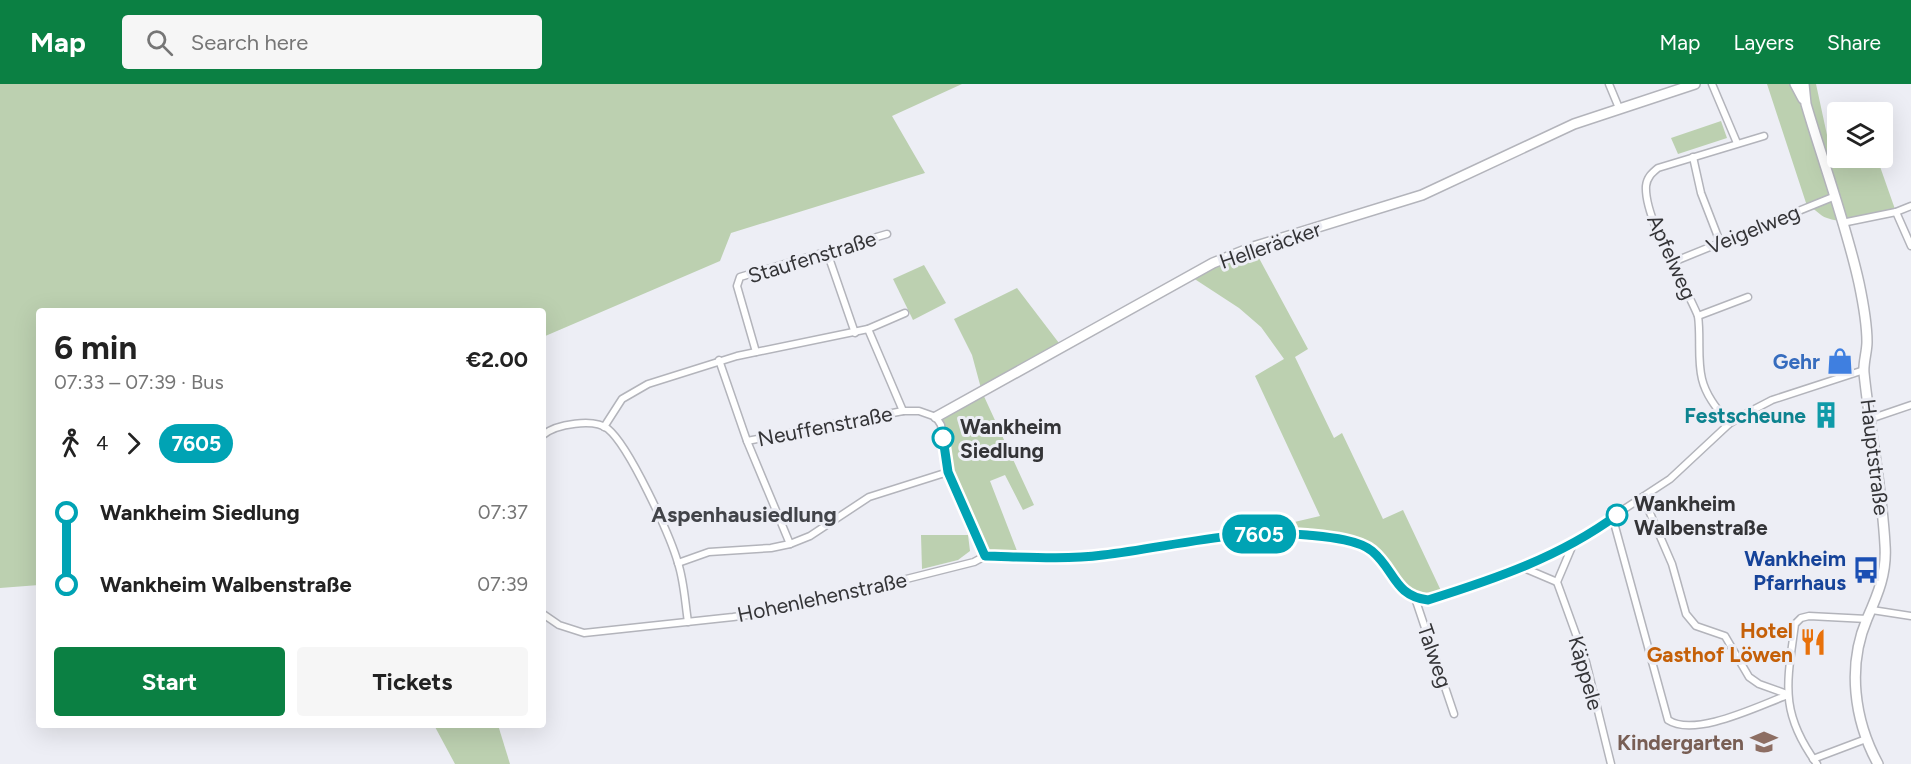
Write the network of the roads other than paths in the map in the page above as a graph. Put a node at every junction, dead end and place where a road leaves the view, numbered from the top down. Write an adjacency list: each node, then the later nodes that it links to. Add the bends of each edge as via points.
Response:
1 (1609, 84): 7 (street)
2 (1695, 84): 7 (street, Helleräcker)
3 (1712, 84): 9 (street)
4 (1795, 84): 6 (street)
5 (1804, 84): 6 (street)
6 (1806, 104): 11 (street, Hauptstraße)
7 (1619, 108): 30 (street, Helleräcker, via 1574,124 1422,195 1253,247 1214,263)
8 (1764, 136): 9 (street, Apfelweg)
9 (1737, 143): 10 (street, Apfelweg)
10 (1693, 157): 16 (street, via 1701,193); 19 (street, Apfelweg, via 1658,168 1646,184 1653,218)
11 (1833, 197): 14 (street, Hauptstraße); 16 (street, Veigelweg)
12 (1911, 206): 13 (street)
13 (1896, 212): 14 (street); 17 (street)
14 (1841, 223): 27 (street, Hauptstraße, via 1865,313)
15 (887, 234): 18 (street, Staufenstraße)
16 (1720, 242): 19 (street, Veigelweg)
17 (1911, 246)
18 (827, 252): 24 (street); 25 (street, Staufenstraße, via 737,281)
19 (1673, 262): 22 (street, Apfelweg)
20 (1748, 297): 22 (street)
21 (904, 312): 23 (street)
22 (1698, 316): 32 (street, Apfelweg, via 1702,379)
23 (868, 329): 24 (street); 29 (street)
24 (855, 333): 25 (street)
25 (756, 352): 26 (street)
26 (719, 360): 33 (street, via 635,390 615,407); 35 (street)
27 (1864, 370): 31 (street, Hauptstraße); 32 (street, via 1772,400)
28 (1911, 405): 31 (street)
29 (903, 411): 30 (street, Neuffenstraße); 35 (street, Neuffenstraße)
30 (936, 417): 36 (street, via 941,425)
31 (1870, 419): 46 (street, Hauptstraße, via 1877,450 1885,547 1882,584)
32 (1729, 424): 37 (street, via 1670,479)
33 (604, 427): 34 (street, via 567,424); 42 (street, via 621,442 633,463)
34 (546, 434)
35 (747, 441): 40 (street)
36 (948, 472): 40 (street, via 870,497 810,536); 41 (street)
37 (1643, 497): 38 (street); 51 (street, via 1672,564 1686,614 1696,626 1725,636 1749,677)
38 (1612, 519): 39 (street); 51 (street, via 1668,720 1675,725 1712,723)
39 (1574, 542): 43 (street); 44 (street)
40 (790, 544): 42 (street, via 709,552)
41 (985, 556): 45 (street, Hohenlehenstraße, via 1103,555 1243,534 1306,535 1351,542 1372,551 1404,592); 50 (street, Hohenlehenstraße, via 783,610)
42 (678, 563): 50 (street)
43 (1524, 568): 44 (street); 45 (street, via 1428,600)
44 (1557, 582): 55 (street, Käppele, via 1586,662)
45 (1415, 598): 52 (street, Talweg)
46 (1872, 610): 48 (street); 49 (street, Hauptstraße)
47 (546, 616): 50 (street, Hohenlehenstraße, via 584,633)
48 (1911, 616)
49 (1867, 620): 51 (street, via 1801,618 1795,624); 53 (street, Hauptstraße, via 1856,668 1856,697)
50 (688, 622)
51 (1788, 695): 54 (street, via 1794,728)
52 (1454, 714)
53 (1866, 739): 54 (street); 56 (street, Hauptstraße)
54 (1815, 761)
55 (1611, 764)
56 (1878, 764)

